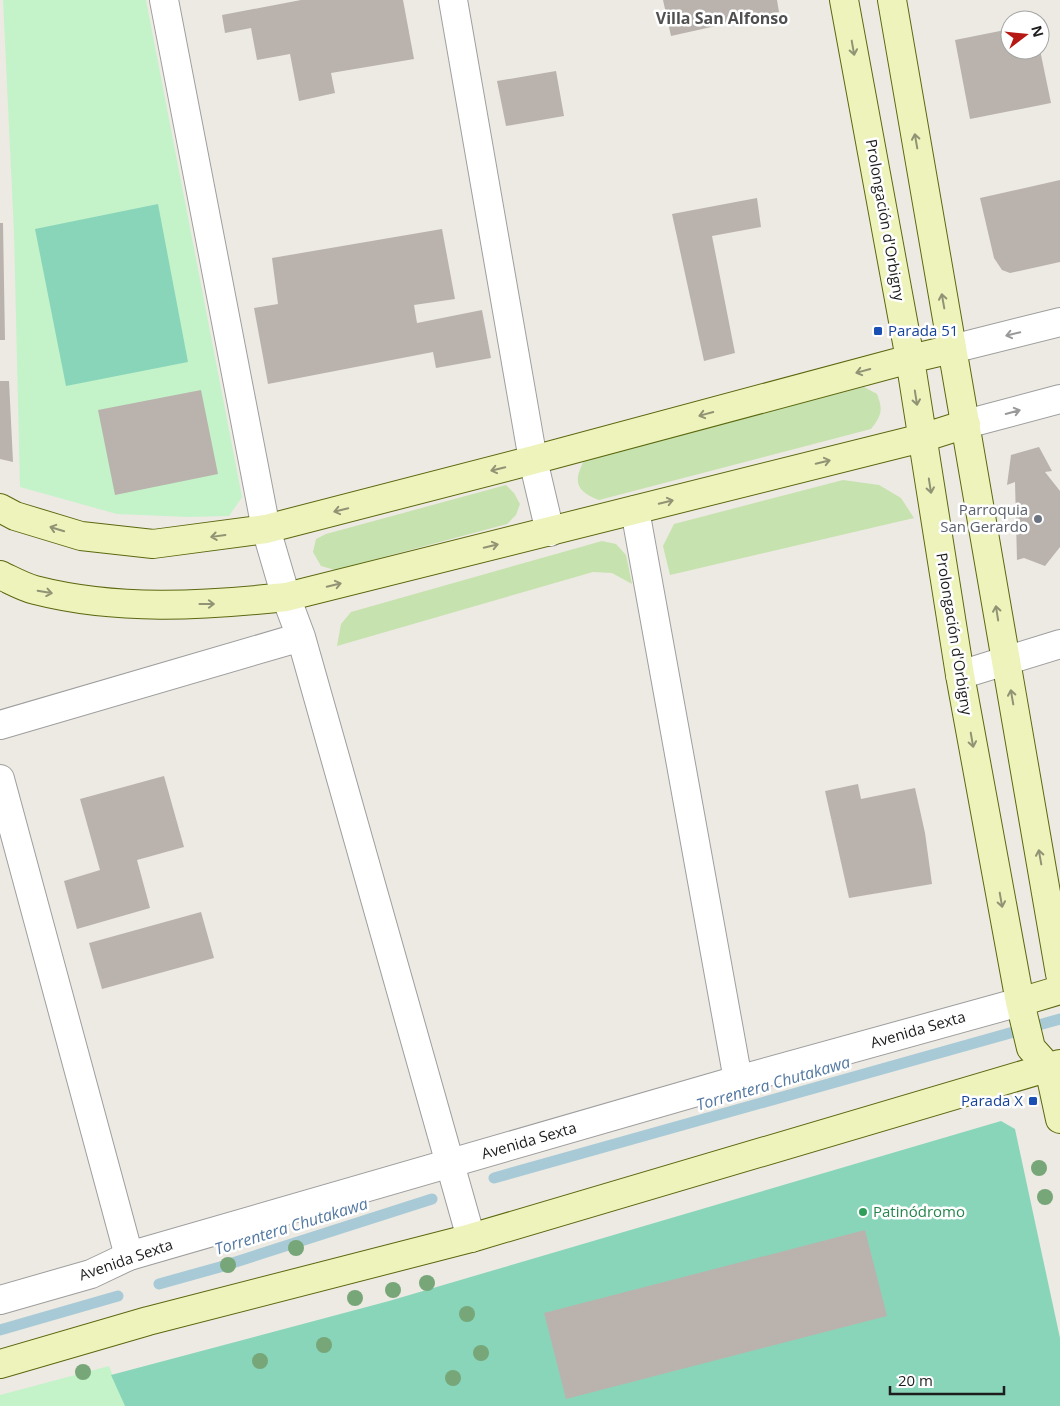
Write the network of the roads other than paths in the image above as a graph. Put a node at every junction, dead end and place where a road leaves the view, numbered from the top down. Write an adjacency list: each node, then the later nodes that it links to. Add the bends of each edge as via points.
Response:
1 (164, 0): 14 (street)
2 (453, 0): 11 (street)
3 (844, 0): 7 (main road, Prolongación d'Orbigny, one-way to 7)
4 (892, 0): 6 (main road, one-way to 4)
5 (1060, 322): 6 (street, one-way to 6)
6 (952, 350): 7 (main road); 9 (main road)
7 (910, 359): 10 (main road, Prolongación d'Orbigny, one-way to 10); 11 (main road, one-way to 11)
8 (1060, 399): 9 (street, one-way to 8)
9 (966, 424): 10 (main road); 20 (main road, one-way to 9)
10 (922, 438): 13 (main road, one-way to 10); 21 (main road, Prolongación d'Orbigny, one-way to 21)
11 (533, 460): 14 (main road, one-way to 14); 15 (street)
12 (0, 508): 14 (main road, one-way to 12, via 153,544 80,536 15,516)
13 (635, 510): 15 (main road); 29 (street)
14 (266, 529): 17 (street)
15 (550, 532): 17 (main road, one-way to 15)
16 (0, 575): 17 (main road, one-way to 17, via 34,590 138,605 218,604)
17 (286, 597): 18 (street)
18 (301, 636): 22 (street); 31 (street)
19 (1060, 644): 20 (street)
20 (1005, 661): 21 (street); 25 (main road, one-way to 20)
21 (960, 675): 27 (main road, Prolongación d'Orbigny, one-way to 27)
22 (0, 725)
23 (0, 779): 24 (street)
24 (6, 826): 33 (street)
25 (1060, 974)
26 (1060, 990): 27 (main road, Avenida Sexta)
27 (1020, 1004): 28 (main road, Prolongación d'Orbigny, via 1031,1048); 29 (street, Avenida Sexta)
28 (1054, 1066): 30 (main road); 32 (main road)
29 (738, 1080): 31 (street, Avenida Sexta)
30 (1060, 1119)
31 (453, 1170): 32 (street); 33 (street, Avenida Sexta)
32 (471, 1238): 35 (main road, via 148,1321)
33 (129, 1256): 34 (street, Avenida Sexta, via 91,1274)
34 (0, 1300)
35 (0, 1364)

